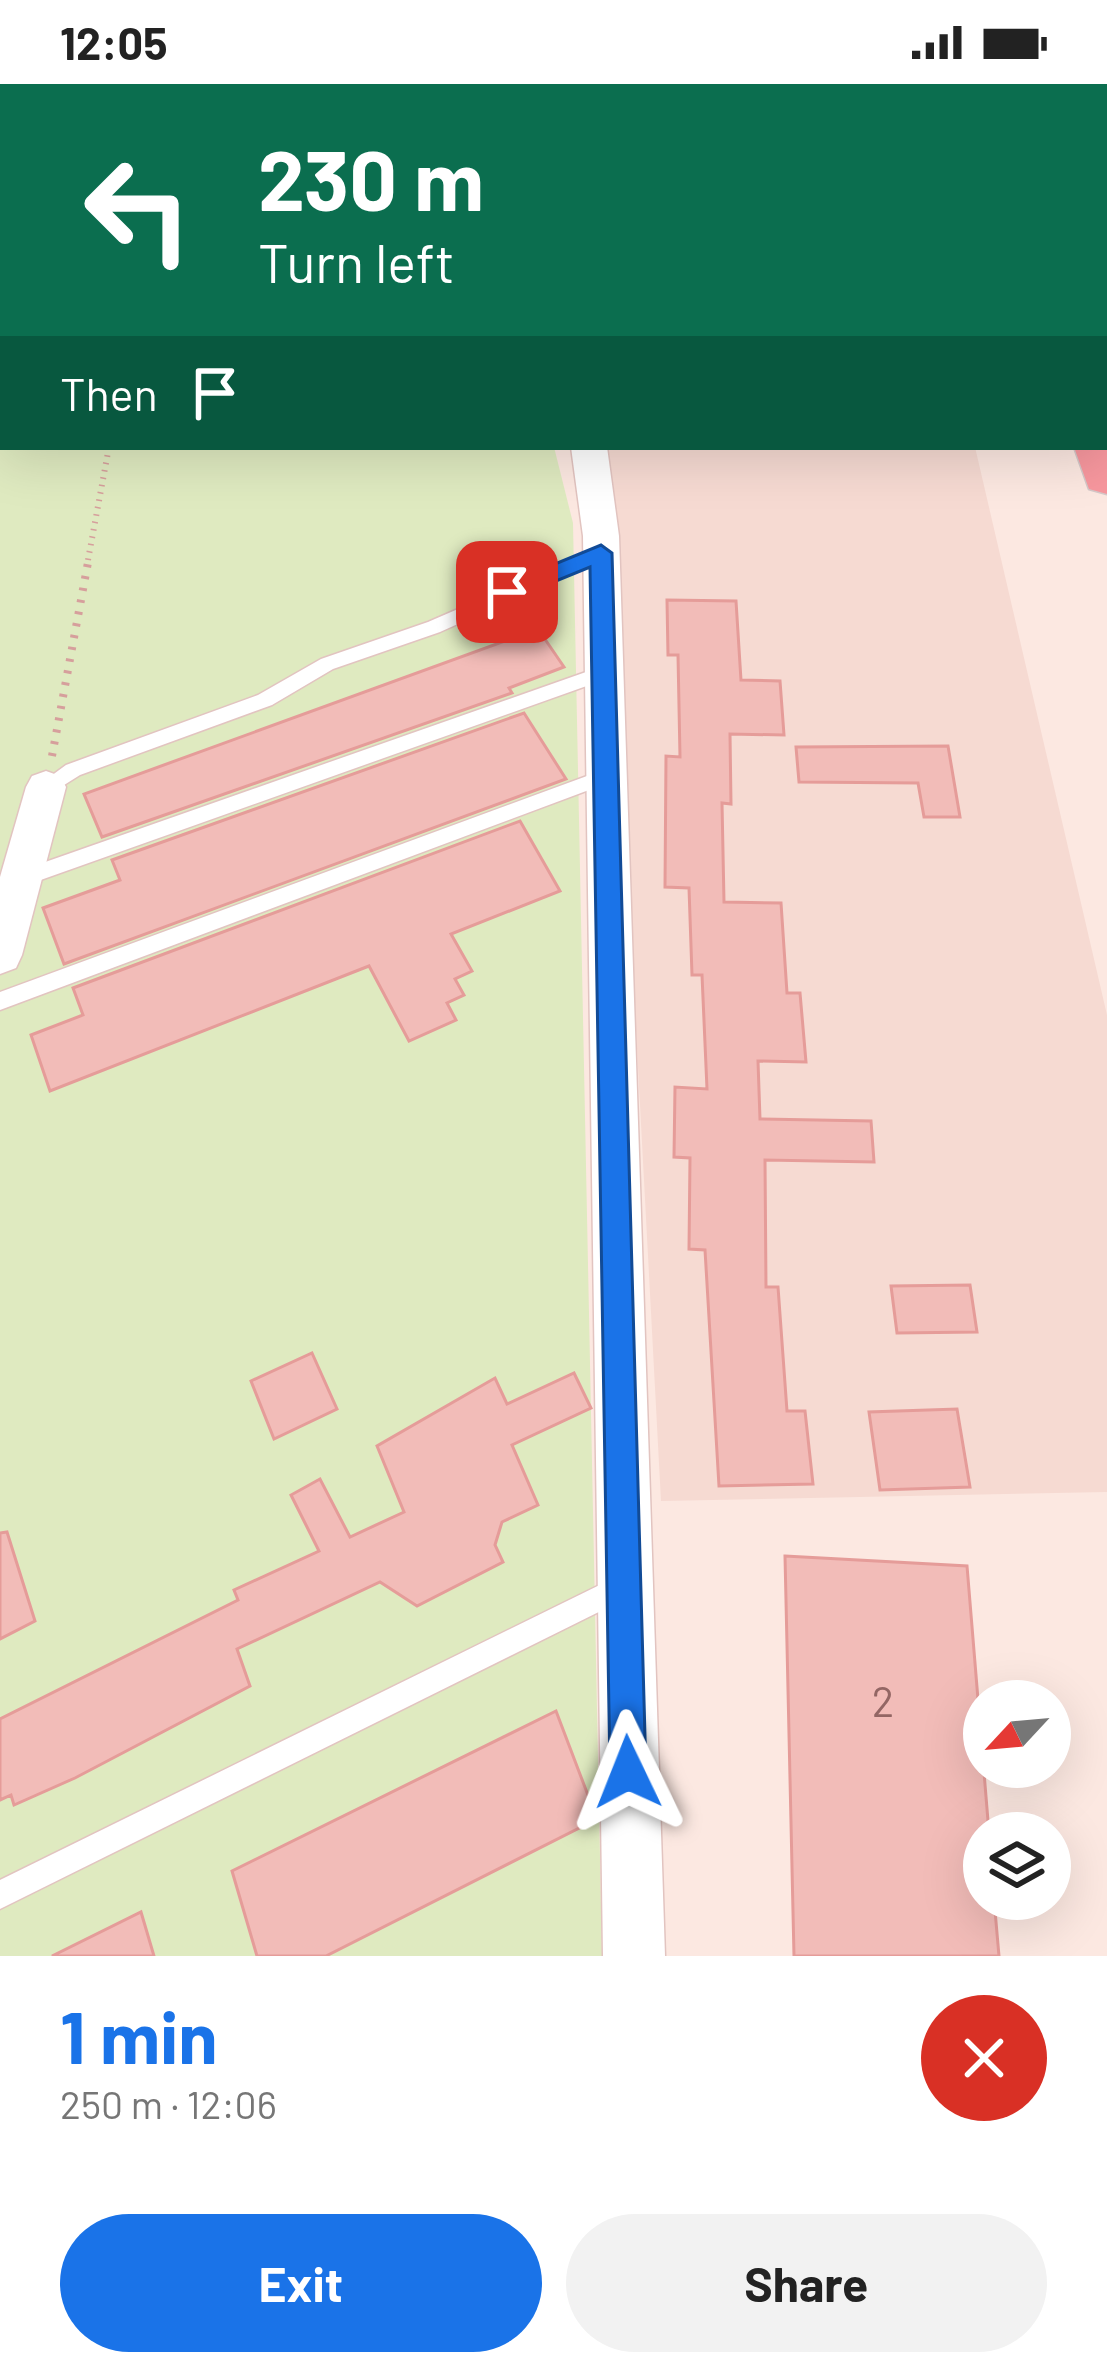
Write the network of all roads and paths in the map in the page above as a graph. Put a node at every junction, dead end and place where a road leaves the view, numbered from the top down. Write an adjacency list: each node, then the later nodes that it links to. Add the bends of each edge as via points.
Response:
1 (108, 450): 6 (path)
2 (589, 450): 3 (street)
3 (601, 553): 4 (street); 6 (lane)
4 (603, 673): 5 (street); 7 (lane)
5 (606, 776): 9 (lane); 10 (street)
6 (46, 787): 7 (street)
7 (21, 879): 8 (street)
8 (0, 955)
9 (0, 1001)
10 (622, 1587): 11 (lane); 12 (street)
11 (0, 1895)
12 (634, 1956)

